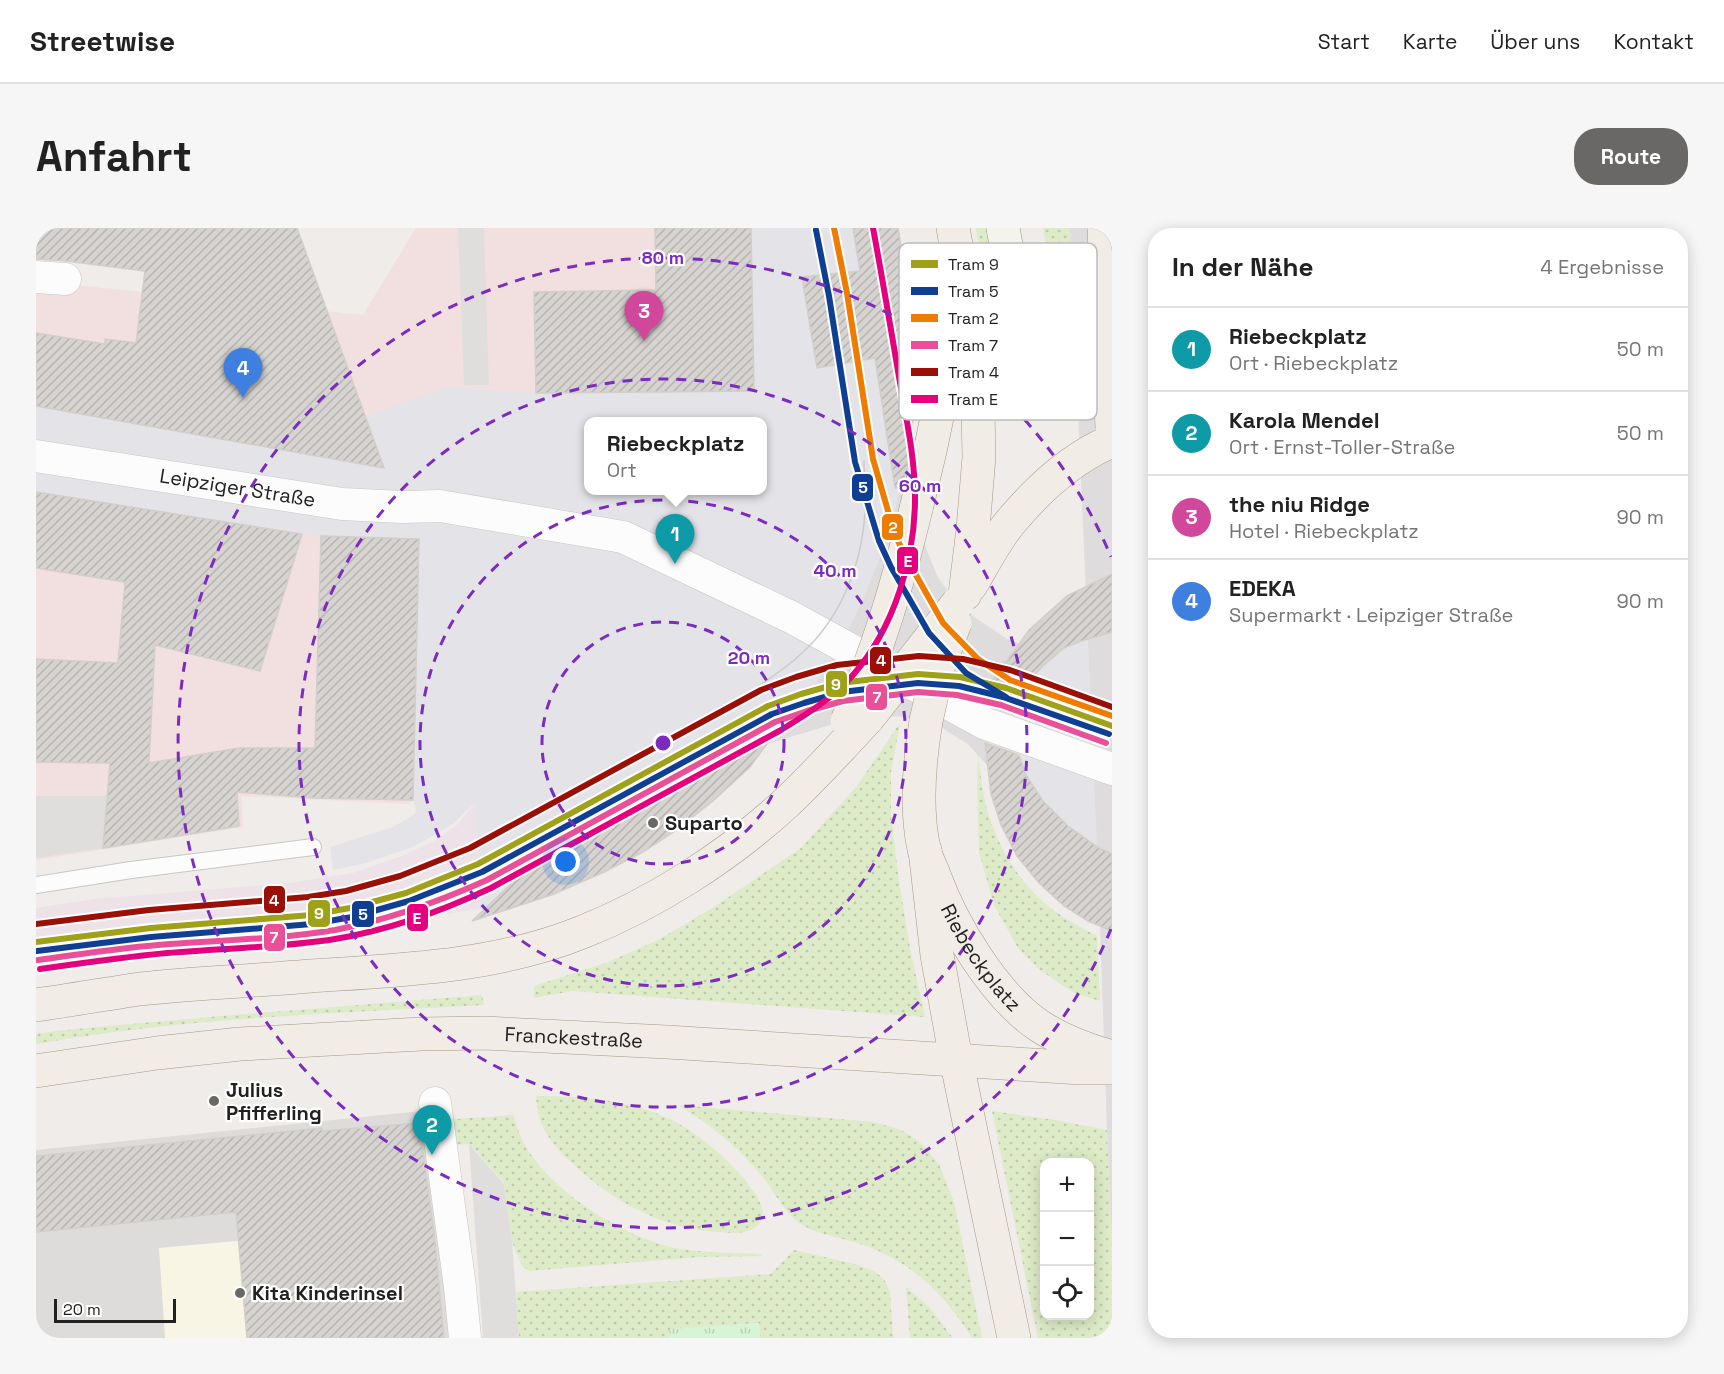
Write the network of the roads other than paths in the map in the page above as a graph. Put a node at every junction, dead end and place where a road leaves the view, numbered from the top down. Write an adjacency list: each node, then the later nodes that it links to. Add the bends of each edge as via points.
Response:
1 (953, 228): 4 (main road)
2 (1003, 228): 5 (street)
3 (1104, 228): 10 (main road, bridge)
4 (956, 243)
5 (1006, 243)
6 (1097, 383): 7 (street)
7 (1112, 392)
8 (937, 420): 14 (main road, bridge, via 897,584 866,680)
9 (978, 420): 13 (main road, via 974,529)
10 (1112, 428)
11 (1112, 441): 13 (main road, Riebeckplatz, via 1071,464 1041,489 1008,526)
12 (36, 456): 15 (street, Leipziger Straße, via 342,504 440,506 623,537 791,617 984,723)
13 (962, 602): 14 (main road, bridge); 17 (main road, Riebeckplatz, bridge, via 938,668 926,721 920,775)
14 (858, 720): 19 (main road, via 823,766 746,837 634,909 580,933 524,951 467,962 142,989)
15 (1112, 769)
16 (313, 848): 18 (lane)
17 (925, 850): 20 (main road, Riebeckplatz, via 960,933 1009,999 1040,1026 1084,1049); 21 (main road, via 937,955)
18 (36, 885)
19 (36, 1005)
20 (1112, 1057)
21 (956, 1059): 22 (main road, Franckestraße); 23 (main road, Franckestraße, via 484,1033 240,1044); 26 (main road)
22 (1112, 1068)
23 (36, 1071)
24 (435, 1103): 25 (street)
25 (465, 1338)
26 (1014, 1338)

